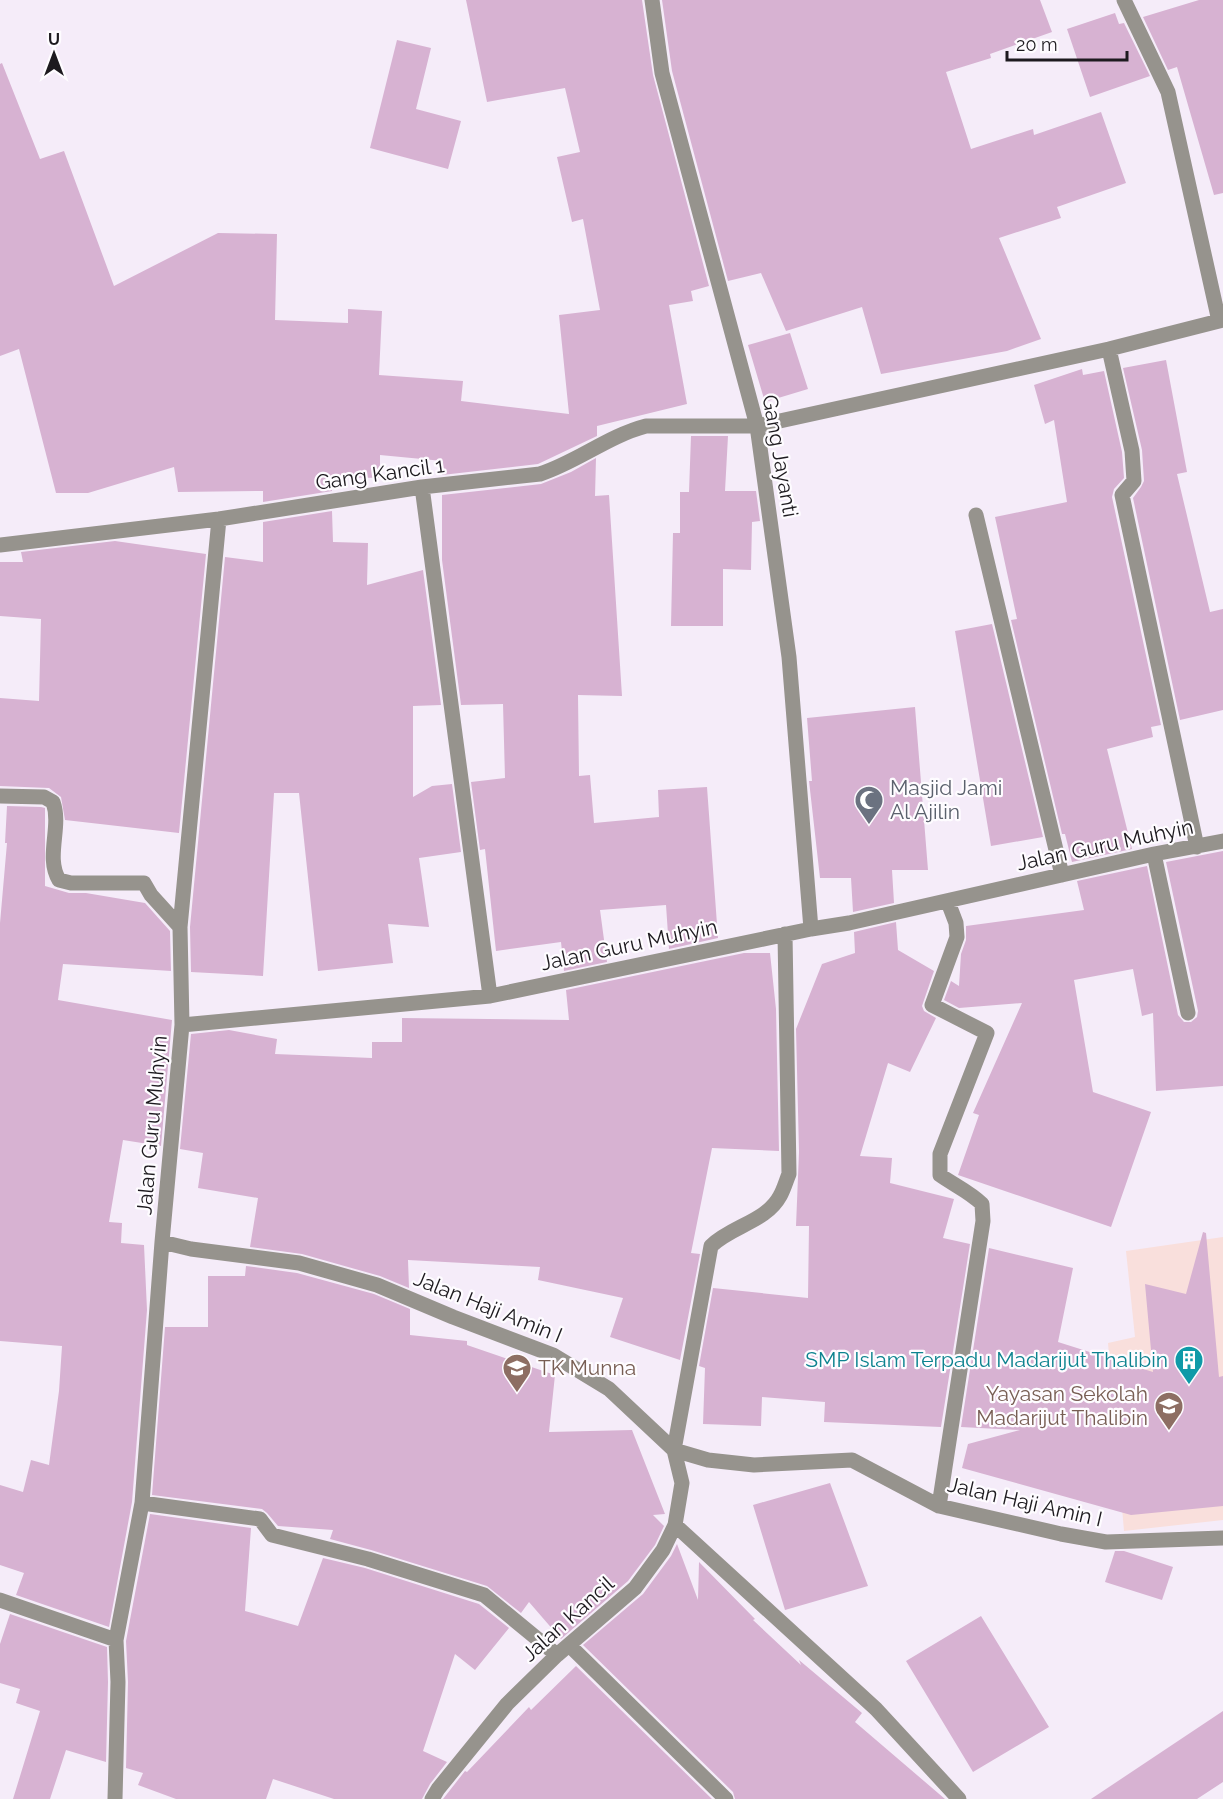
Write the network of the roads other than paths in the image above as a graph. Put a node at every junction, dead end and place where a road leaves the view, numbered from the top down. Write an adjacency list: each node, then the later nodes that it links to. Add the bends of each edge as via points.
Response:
1 (652, 0): 5 (street, Gang Jayanti, via 662,74)
2 (1124, 0): 3 (street, via 1167,92)
3 (1221, 321): 4 (street, Gang Kancil 1)
4 (1109, 349): 5 (street, Gang Kancil 1); 12 (street, via 1132,451 1134,481 1122,495)
5 (757, 426): 6 (street, Gang Kancil 1, via 646,426 628,430 540,474); 17 (street, Gang Jayanti, via 789,657)
6 (422, 488): 8 (street, Gang Kancil 1); 19 (street)
7 (976, 515): 14 (street)
8 (219, 519): 9 (street, Gang Kancil 1); 16 (street)
9 (0, 545)
10 (0, 796): 16 (street, via 44,797 53,802 57,812 53,870 59,880 70,884 144,883)
11 (1223, 841): 12 (street, Jalan Guru Muhyin)
12 (1197, 847): 13 (street, Jalan Guru Muhyin)
13 (1154, 854): 14 (street, Jalan Guru Muhyin); 20 (street)
14 (1062, 875): 15 (street, Jalan Guru Muhyin)
15 (948, 902): 17 (street, Jalan Guru Muhyin); 25 (street, via 957,937 932,1005 987,1033 940,1154 940,1175 982,1204 983,1221)
16 (180, 927): 21 (street)
17 (810, 929): 18 (street, Jalan Guru Muhyin)
18 (785, 934): 19 (street, Jalan Guru Muhyin); 23 (street, via 789,1174 779,1198 764,1214 721,1236 711,1246)
19 (490, 996): 21 (street, Jalan Guru Muhyin)
20 (1188, 1013)
21 (182, 1025): 22 (street, Jalan Guru Muhyin)
22 (162, 1242): 23 (street, Jalan Haji Amin I, via 299,1263 377,1285 553,1355 609,1389); 24 (street, Jalan Guru Muhyin)
23 (674, 1450): 25 (street, Jalan Haji Amin I, via 708,1460 754,1465 852,1460); 26 (street, Jalan Kancil, via 682,1483)
24 (142, 1503): 29 (street, Jalan Guru Muhyin); 30 (street, via 260,1519 272,1535 368,1558 484,1595)
25 (939, 1506): 27 (street, Jalan Haji Amin I, via 1106,1542)
26 (675, 1525): 30 (street, Jalan Kancil, via 663,1550 635,1588); 34 (street, via 876,1709)
27 (1223, 1538)
28 (0, 1599): 29 (street)
29 (116, 1640): 31 (street, Jalan Guru Muhyin)
30 (563, 1650): 32 (street, Jalan Kancil, via 507,1704); 33 (street)
31 (115, 1799)
32 (432, 1799)
33 (726, 1799)
34 (959, 1799)

